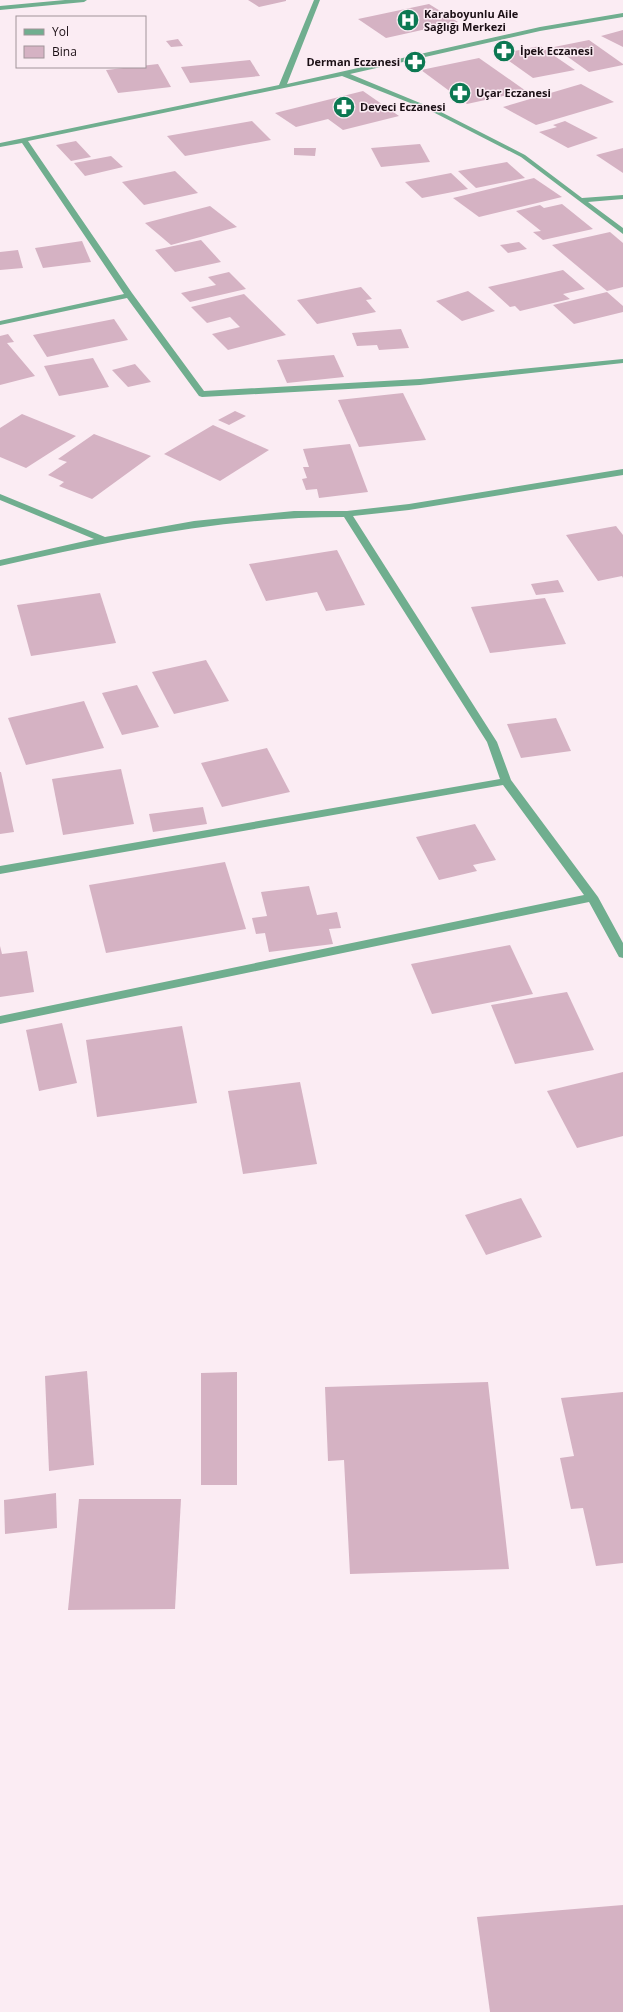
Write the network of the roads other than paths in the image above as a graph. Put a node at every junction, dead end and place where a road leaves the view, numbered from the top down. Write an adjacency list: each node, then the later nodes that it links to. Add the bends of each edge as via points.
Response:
1 (84, 0): 3 (street)
2 (317, 0): 6 (street)
3 (0, 8)
4 (623, 15): 5 (street, via 540,29)
5 (343, 74): 6 (street); 10 (street, via 435,111 523,156)
6 (282, 87): 7 (street)
7 (24, 141): 8 (street); 12 (street)
8 (0, 145)
9 (623, 197): 10 (street)
10 (580, 200): 11 (street)
11 (623, 232)
12 (130, 294): 13 (street); 14 (street, via 202,394 420,382)
13 (0, 323)
14 (623, 361)
15 (623, 472): 17 (street, via 409,507)
16 (0, 497): 18 (street)
17 (347, 514): 18 (street, via 294,514 194,524); 20 (street, via 492,742)
18 (104, 540): 19 (street)
19 (0, 563)
20 (506, 781): 21 (street); 22 (street)
21 (0, 870)
22 (592, 897): 23 (street); 24 (street)
23 (623, 954)
24 (0, 1020)

